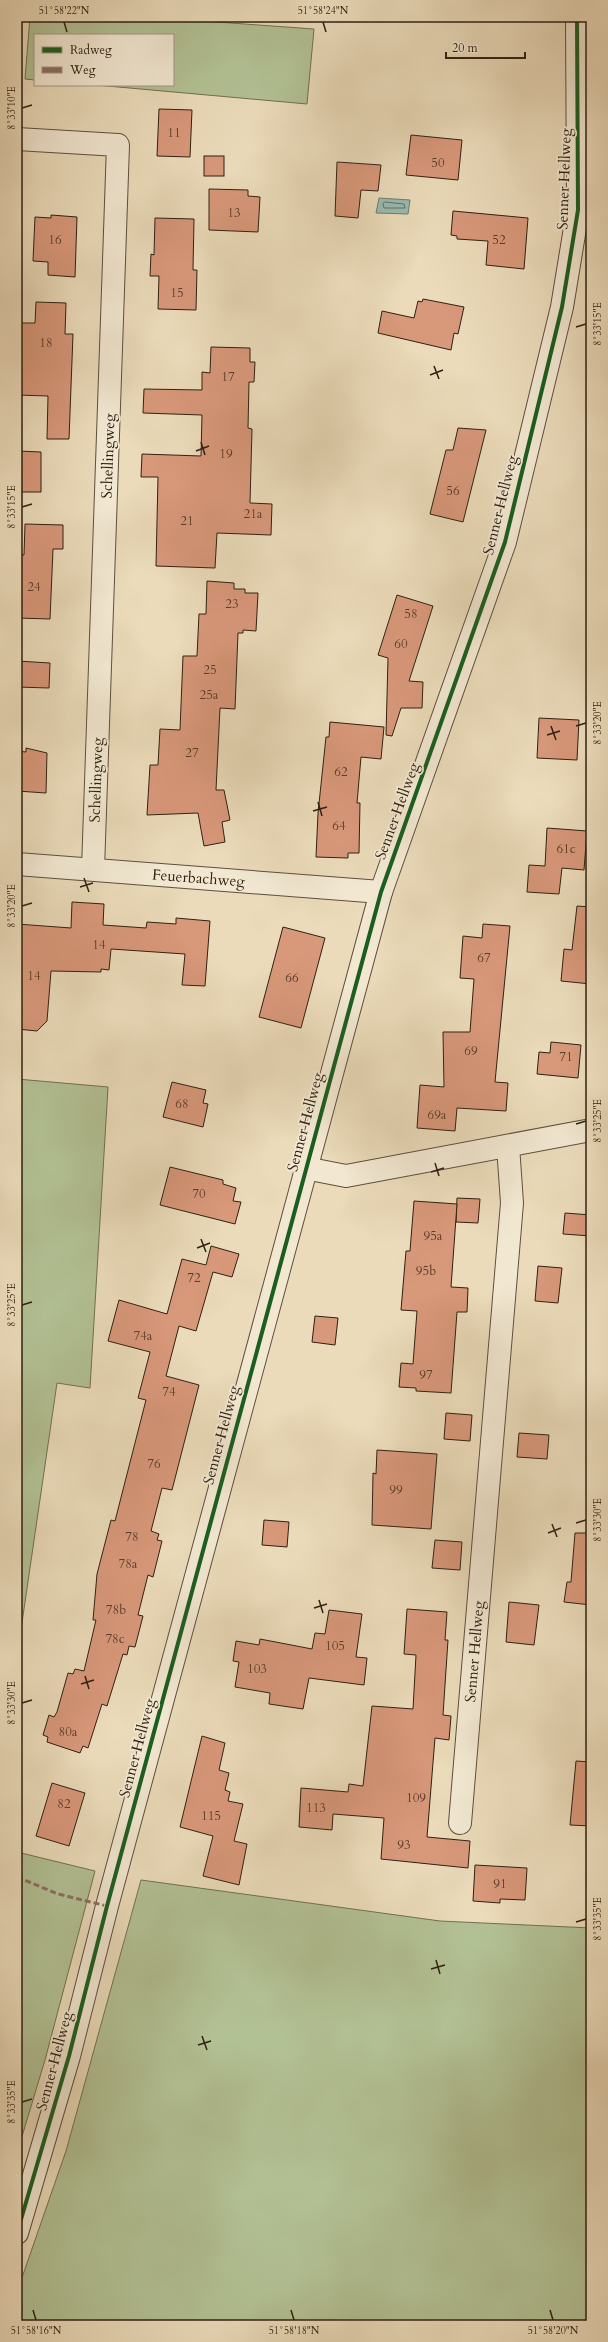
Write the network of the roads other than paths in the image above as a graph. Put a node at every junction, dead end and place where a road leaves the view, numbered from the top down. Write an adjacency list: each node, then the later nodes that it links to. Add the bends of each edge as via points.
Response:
1 (577, 17): 5 (street, Senner Hellweg, via 578,210 562,307 505,542)
2 (17, 139): 4 (street, Schellingweg, via 118,145)
3 (17, 864): 4 (street, Feuerbachweg)
4 (93, 869): 5 (street, Feuerbachweg)
5 (381, 892): 8 (street, Senner Hellweg)
6 (591, 1130): 7 (street, Senner Hellweg)
7 (508, 1146): 8 (street, Senner Hellweg, via 346,1176); 9 (street, Senner Hellweg, via 512,1203)
8 (305, 1168): 10 (street, Senner Hellweg, via 69,2056)
9 (460, 1823)
10 (17, 2233)

